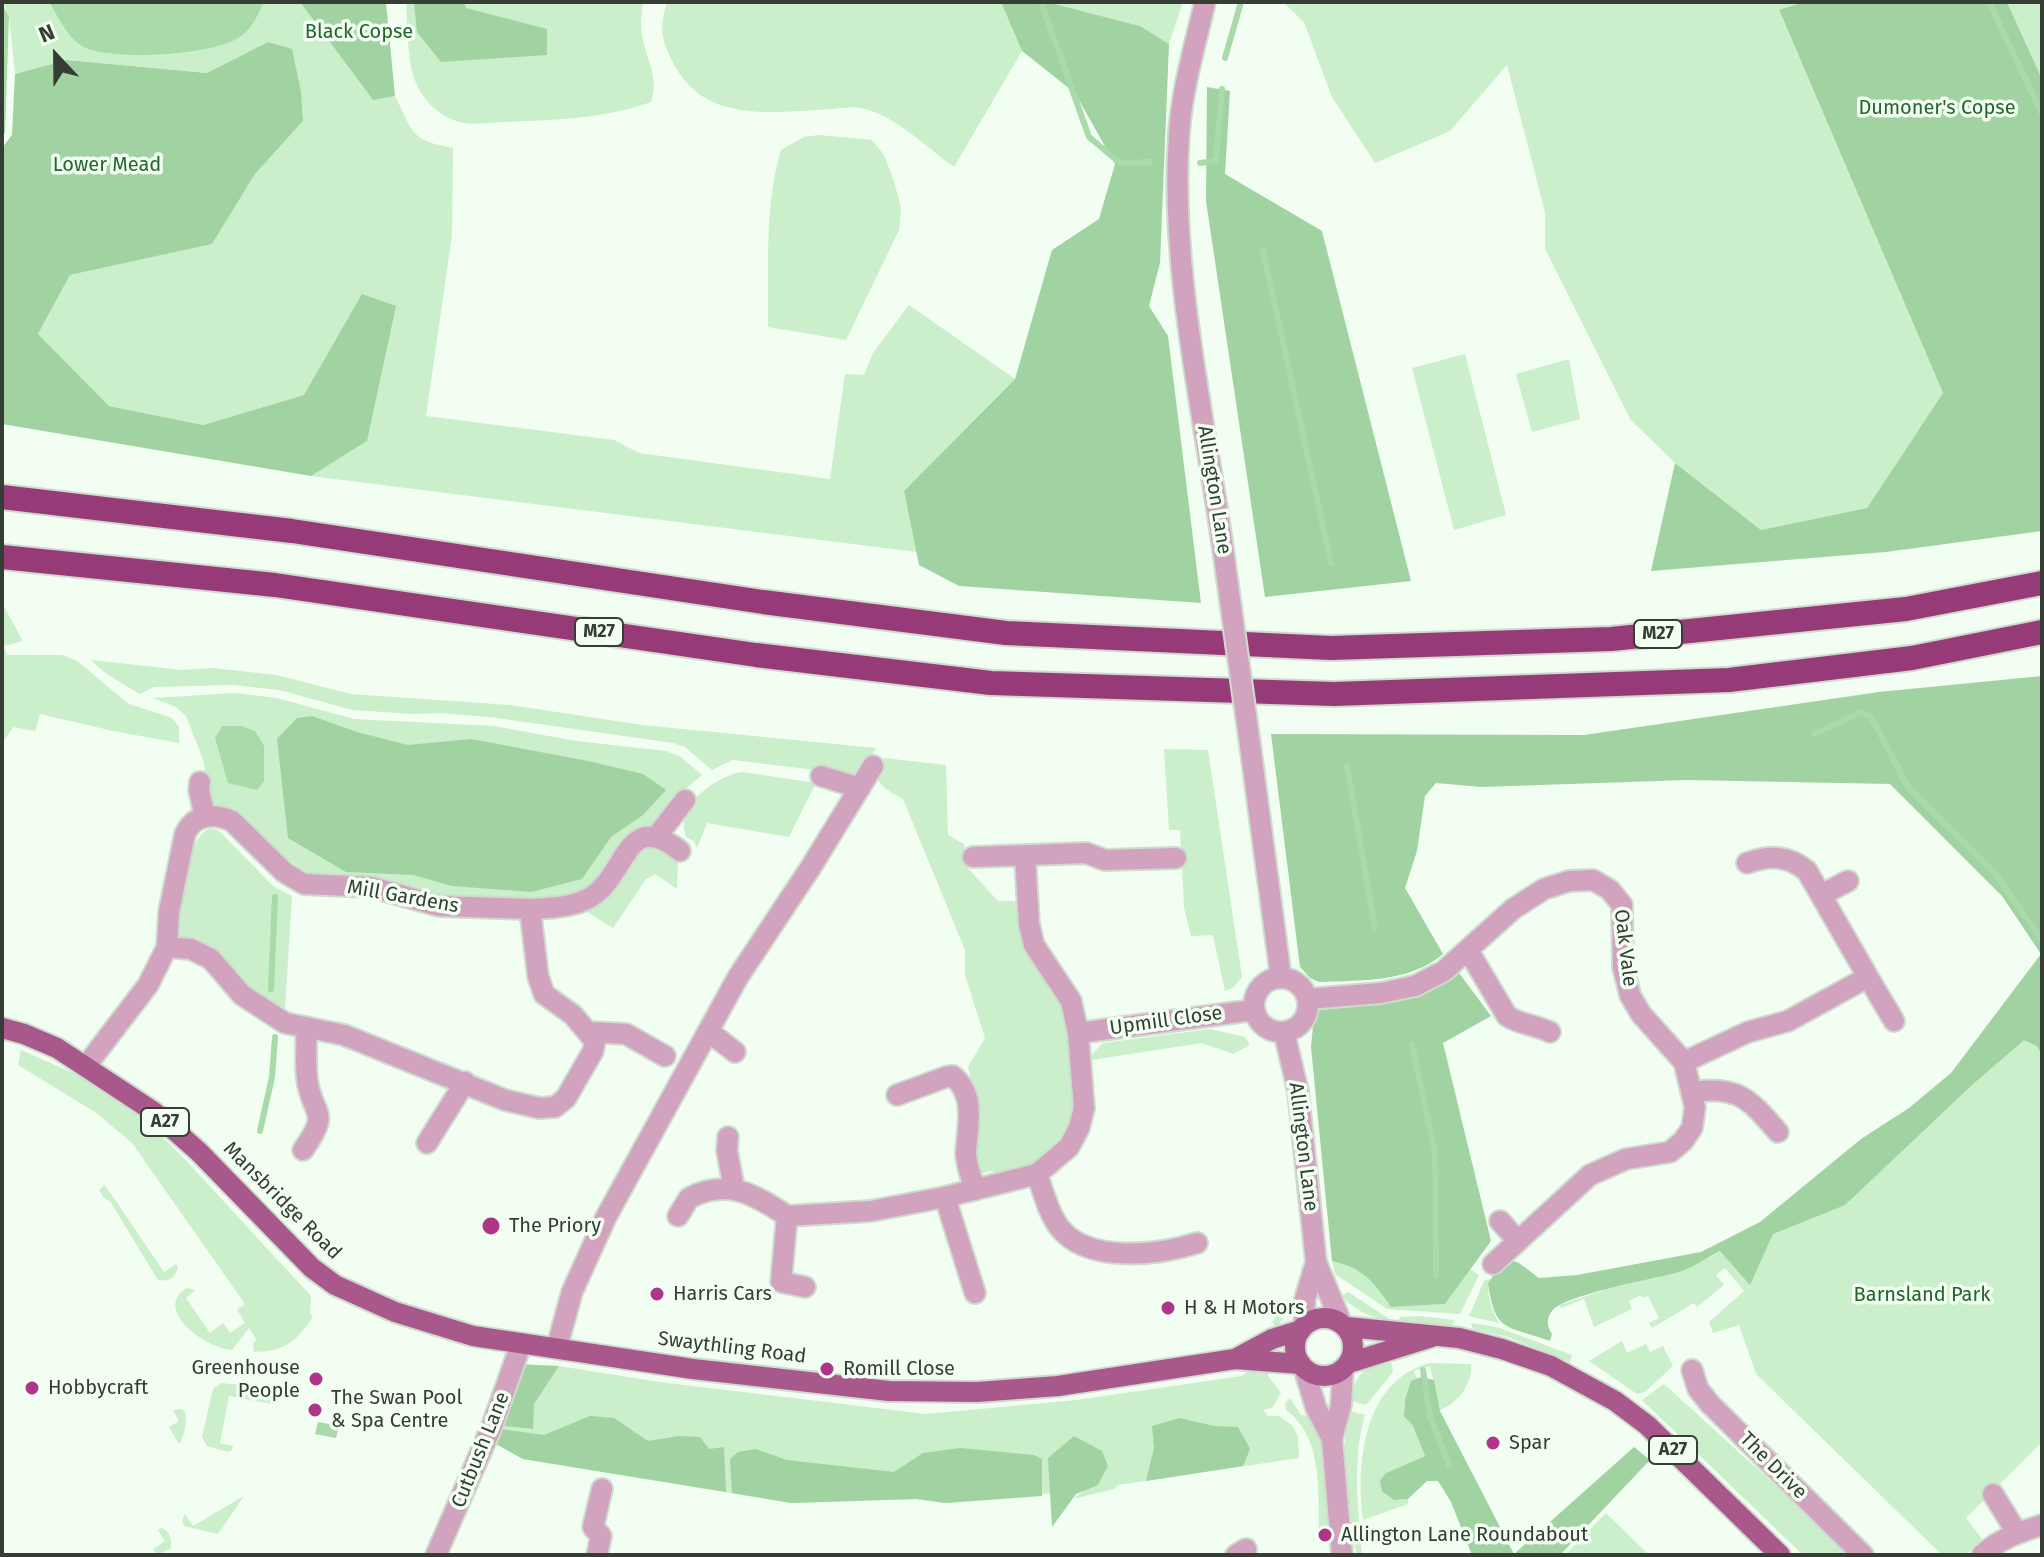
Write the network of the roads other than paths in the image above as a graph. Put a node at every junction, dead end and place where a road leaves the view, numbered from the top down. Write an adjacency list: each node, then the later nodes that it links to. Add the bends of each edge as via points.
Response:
1 (1205, 2): 24 (street, Allington Lane, bridge, via 1183,91 1177,217)
2 (2, 497): 4 (highway, M27, via 292,531 1006,633 1316,647 1611,639 1906,609)
3 (2, 557): 5 (highway, M27, via 275,585 756,655 991,683 1334,694 1729,680 1912,658)
4 (2042, 583)
5 (2042, 632)
6 (873, 766): 9 (street)
7 (821, 776): 9 (street)
8 (200, 782): 11 (street)
9 (860, 788): 30 (street)
10 (685, 800): 12 (street, Mill Gardens)
11 (205, 817): 20 (street, Mill Gardens, via 232,821 284,872 304,884 371,887 439,906); 21 (street, via 189,824 185,834)
12 (657, 836): 13 (street); 20 (street, Mill Gardens, via 634,844 601,890 584,900)
13 (680, 851)
14 (1025, 856): 15 (street); 16 (street); 34 (street, via 1034,945 1071,1001)
15 (973, 857)
16 (1176, 858)
17 (1747, 863): 19 (street, via 1774,856 1797,863)
18 (1848, 881): 19 (street)
19 (1821, 895): 23 (street)
20 (530, 909): 31 (street, via 544,994)
21 (167, 947): 28 (street, via 191,949 211,959 262,1010); 38 (street, via 148,985)
22 (1468, 950): 25 (street, Oak Vale, via 1415,986); 33 (street, via 1507,1016); 37 (street, Oak Vale, via 1544,889 1593,880 1622,905 1623,967 1630,995)
23 (1868, 977): 27 (street); 37 (street, via 1788,1021 1748,1032)
24 (1281, 978): 25 (street, via 1298,984); 26 (street, via 1264,984)
25 (1308, 999): 32 (street, via 1300,1024)
26 (1254, 1010): 32 (street, via 1268,1029); 34 (street, Upmill Close)
27 (1894, 1021)
28 (306, 1027): 39 (street, via 344,1035); 45 (street, via 307,1082 320,1115)
29 (2, 1028): 38 (main road, Mansbridge Road / A27, via 57,1048)
30 (708, 1031): 35 (street); 63 (street, via 606,1217 572,1292)
31 (590, 1032): 36 (street, via 626,1034); 39 (street, via 593,1051 566,1098 555,1107 505,1100)
32 (1284, 1032): 55 (street, Allington Lane, via 1298,1091)
33 (1550, 1032)
34 (1078, 1033): 46 (street, via 1084,1108 1079,1128 1069,1147)
35 (735, 1052)
36 (665, 1056)
37 (1684, 1062): 40 (street, Oak Vale)
38 (86, 1066): 62 (main road, Mansbridge Road / A27, via 154,1112 330,1282 431,1324)
39 (465, 1082): 44 (street)
40 (1692, 1092): 42 (street, via 1730,1091 1754,1105); 53 (street, Oak Vale, via 1692,1128 1670,1152 1626,1159 1590,1175)
41 (897, 1095): 48 (street, via 946,1077 959,1082 968,1104 966,1155)
42 (1778, 1132)
43 (728, 1137): 47 (street)
44 (427, 1143)
45 (303, 1150)
46 (1037, 1174): 48 (street); 54 (street, via 1059,1228 1081,1245 1144,1254)
47 (734, 1188): 50 (street, via 693,1195); 51 (street)
48 (975, 1190): 49 (street)
49 (945, 1197): 51 (street, via 871,1211); 58 (street)
50 (678, 1216)
51 (787, 1216): 57 (street, via 781,1282)
52 (1500, 1221): 53 (street)
53 (1517, 1240): 56 (street, Oak Vale)
54 (1197, 1243)
55 (1316, 1262): 59 (street, Allington Lane); 60 (street, Allington Lane)
56 (1493, 1264)
57 (805, 1287)
58 (975, 1293)
59 (1344, 1325): 60 (main road, via 1322,1317); 61 (main road, A27); 66 (main road, via 1354,1345)
60 (1302, 1328): 64 (main road, Swaythling Road / A27); 65 (main road, via 1295,1347)
61 (1432, 1337): 66 (main road, A27); 76 (main road, A27, via 1488,1345 1551,1366 1615,1401 1647,1425)
62 (521, 1344): 63 (main road, Mansbridge Road / A27); 73 (street, Cutbush Lane)
63 (557, 1347): 64 (main road, Swaythling Road / A27, via 889,1391 1058,1386)
64 (1235, 1359): 65 (main road, Swaythling Road / A27)
65 (1302, 1366): 66 (main road, via 1319,1376 1336,1374); 68 (street)
66 (1346, 1366): 68 (street)
67 (1692, 1370): 77 (street, The Drive, via 1710,1404)
68 (1332, 1439): 75 (street)
69 (602, 1489): 74 (street, via 593,1527 601,1536)
70 (1993, 1494): 72 (street)
71 (2042, 1525): 72 (street)
72 (2017, 1533): 78 (street)
73 (436, 1555)
74 (597, 1555)
75 (1342, 1555)
76 (1780, 1555)
77 (1863, 1555)
78 (1982, 1555)

